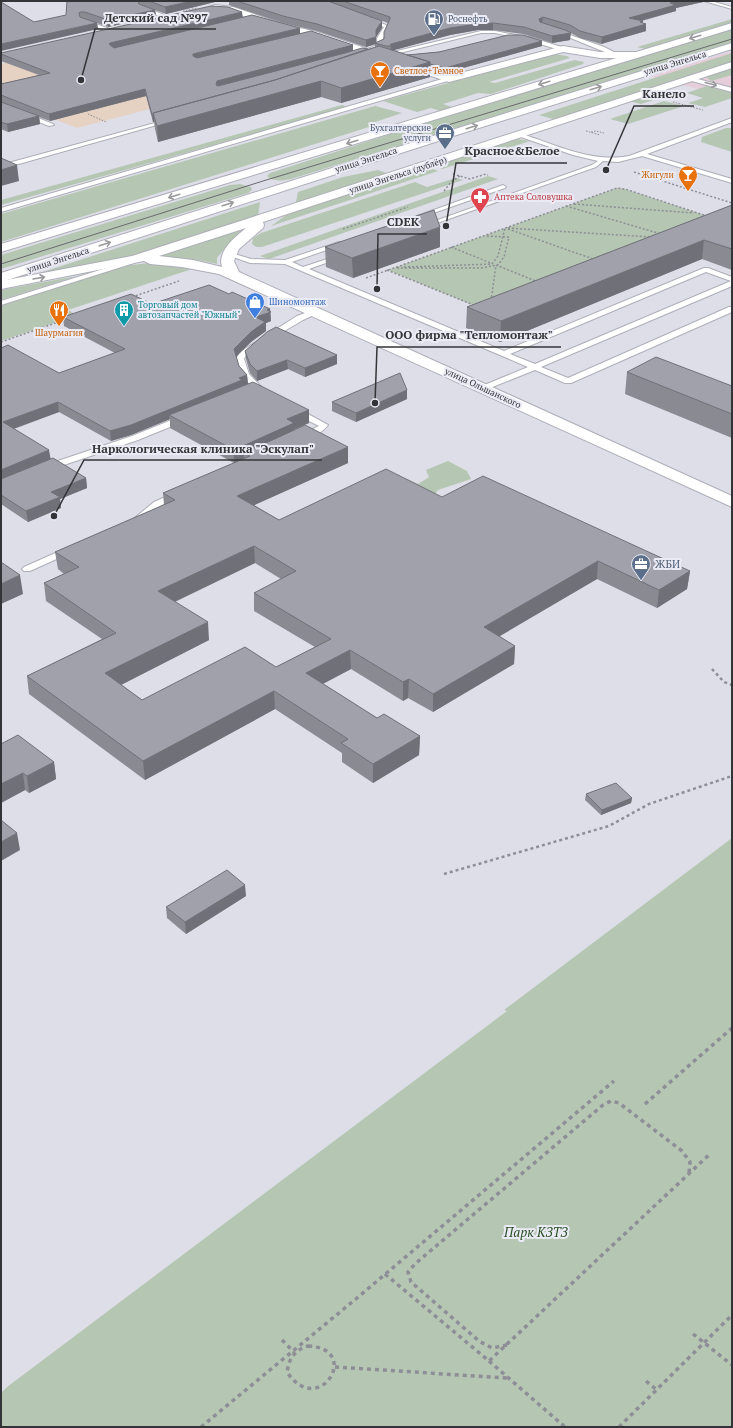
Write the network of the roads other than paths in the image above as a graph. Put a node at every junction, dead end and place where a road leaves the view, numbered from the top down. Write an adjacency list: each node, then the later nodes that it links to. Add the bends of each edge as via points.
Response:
1 (706, 1): 4 (lane)
2 (237, 2): 13 (street, via 207,9 230,9 249,19)
3 (142, 8): 5 (lane)
4 (732, 8)
5 (173, 17): 8 (street)
6 (364, 18): 23 (lane, via 387,26 380,38 379,46)
7 (83, 21): 10 (lane)
8 (149, 22)
9 (732, 26): 24 (main road, улица Энгельса, one-way to 24)
10 (117, 30): 15 (street)
11 (459, 30): 14 (lane)
12 (554, 30): 26 (lane)
13 (314, 34): 16 (lane); 23 (street)
14 (508, 34): 17 (lane); 22 (lane, via 474,32)
15 (91, 36)
16 (303, 37)
17 (523, 37): 18 (lane); 21 (lane)
18 (492, 39)
19 (416, 41): 22 (lane)
20 (732, 46): 43 (main road, улица Энгельса, one-way to 20)
21 (563, 49): 26 (street); 28 (street, via 587,56 597,63); 29 (street)
22 (392, 53): 23 (lane)
23 (369, 55): 25 (lane); 29 (street)
24 (636, 55): 26 (street); 28 (main road, улица Энгельса)
25 (404, 56)
26 (619, 56)
27 (732, 65): 30 (street, улица Энгельса (дублёр))
28 (597, 67): 40 (main road, улица Энгельса, one-way to 40)
29 (449, 79): 44 (lane)
30 (690, 79): 31 (lane, one-way to 31); 36 (street, улица Энгельса (дублёр))
31 (732, 90)
32 (1, 105): 35 (lane)
33 (175, 120): 39 (lane)
34 (732, 120): 37 (lane)
35 (51, 125)
36 (520, 135): 38 (lane); 45 (street, улица Энгельса (дублёр))
37 (642, 154): 38 (lane, via 623,160); 41 (lane)
38 (601, 160): 47 (lane, via 594,166)
39 (1, 167)
40 (246, 175): 43 (main road); 49 (main road, улица Энгельса, one-way to 49)
41 (732, 181)
42 (503, 187): 46 (lane)
43 (280, 188): 56 (main road, улица Энгельса, one-way to 43)
44 (1, 210)
45 (269, 217): 50 (street, via 240,239); 52 (street, улица Энгельса (дублёр))
46 (413, 218)
47 (415, 230)
48 (346, 241): 53 (lane)
49 (1, 248)
50 (228, 254): 53 (lane, via 250,261); 55 (street, via 226,260)
51 (348, 254): 54 (lane)
52 (135, 260): 55 (street, улица Ольшанского, via 189,263); 59 (street, one-way to 52); 60 (lane)
53 (286, 262): 54 (lane)
54 (303, 269): 63 (lane)
55 (234, 275): 62 (street, улица Ольшанского)
56 (1, 278)
57 (732, 279): 63 (lane, via 706,269)
58 (732, 283): 64 (lane)
59 (1, 285)
60 (1, 304)
61 (732, 310): 64 (lane, via 568,381)
62 (316, 312): 65 (street, улица Ольшанского); 66 (lane, via 294,321 244,352 240,359 245,375 254,390)
63 (503, 354): 64 (lane)
64 (535, 367): 65 (lane)
65 (485, 388): 72 (street, улица Ольшанского)
66 (269, 396)
67 (289, 407): 69 (lane, via 324,425)
68 (193, 414): 70 (lane, via 135,438)
69 (298, 440)
70 (35, 472)
71 (186, 491): 73 (lane, via 157,504)
72 (732, 502)
73 (130, 524)
74 (79, 546): 75 (lane)
75 (28, 569)

